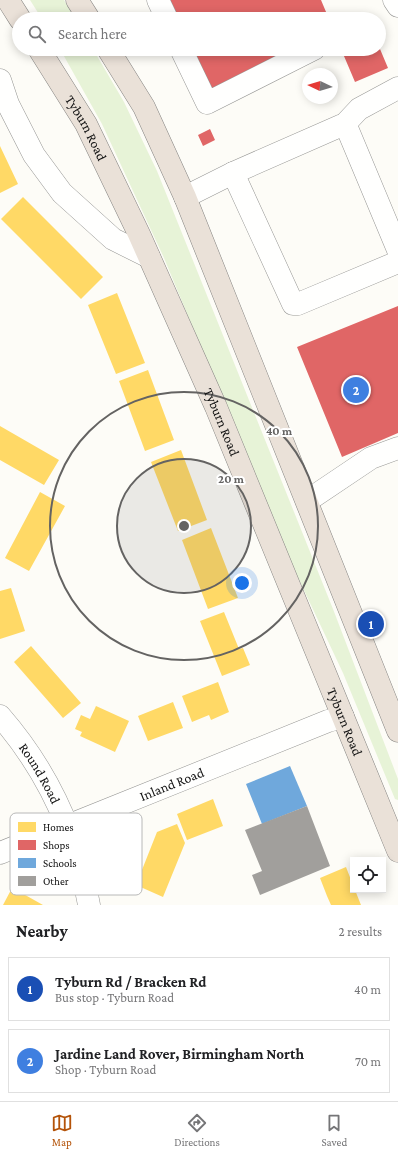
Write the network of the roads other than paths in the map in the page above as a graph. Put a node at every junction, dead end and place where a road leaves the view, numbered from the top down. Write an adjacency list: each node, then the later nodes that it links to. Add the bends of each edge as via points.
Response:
1 (8, 0): 6 (highway)
2 (77, 0): 7 (highway)
3 (158, 0): 8 (street)
4 (394, 0): 5 (street)
5 (398, 6)
6 (16, 12)
7 (85, 12)
8 (164, 12)
9 (43, 56): 19 (highway, Tyburn Road, via 86,124)
10 (112, 56): 17 (highway, via 144,107)
11 (184, 56): 12 (street, via 207,103)
12 (300, 56)
13 (0, 80): 19 (street, via 8,104 34,155 62,193 113,238)
14 (398, 88): 15 (street, via 360,109)
15 (344, 125): 16 (street); 18 (street)
16 (233, 173): 17 (street); 20 (street, via 293,304)
17 (185, 197): 22 (highway)
18 (398, 250)
19 (149, 257): 24 (highway, Tyburn Road, via 216,407)
20 (398, 262)
21 (398, 448): 22 (street, via 371,458)
22 (307, 501): 25 (highway)
23 (0, 716): 26 (street, Round Road, via 44,777)
24 (343, 717): 27 (street, Inland Road, via 328,720); 28 (highway, Tyburn Road)
25 (398, 731)
26 (61, 813)
27 (99, 813)
28 (396, 838)
29 (10, 849): 30 (street, Inland Road)
30 (0, 853)
31 (87, 895): 32 (street, Round Road)
32 (89, 905)

